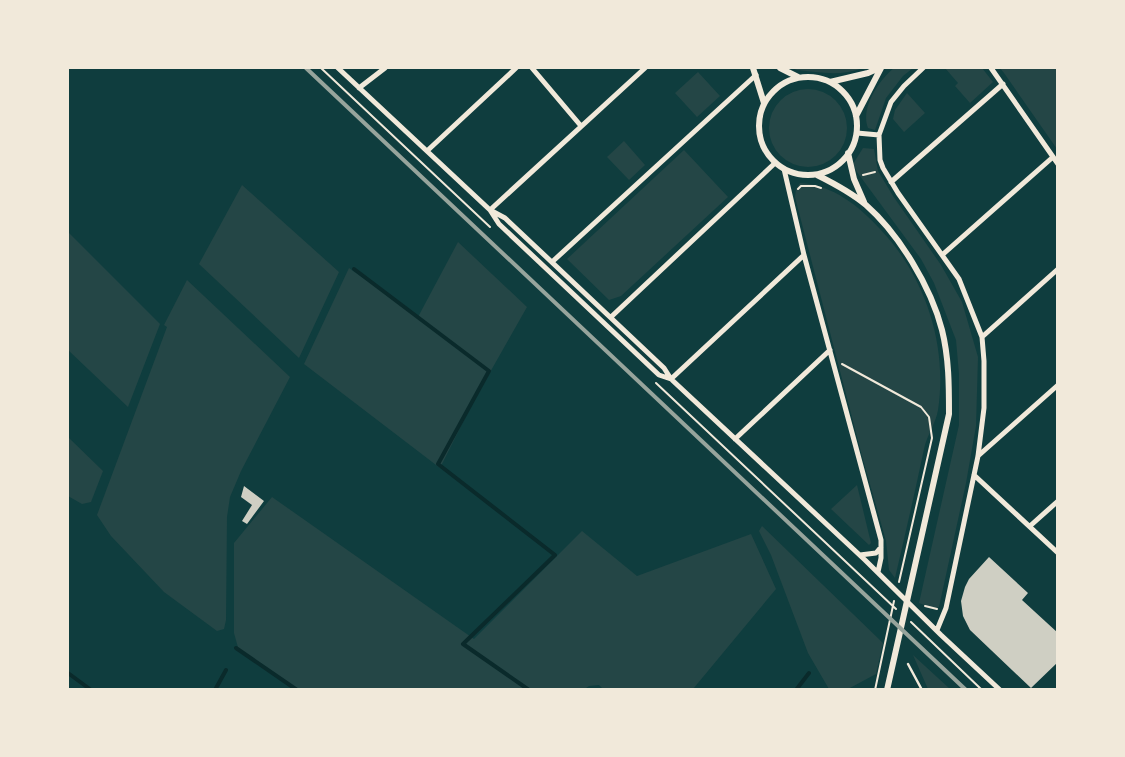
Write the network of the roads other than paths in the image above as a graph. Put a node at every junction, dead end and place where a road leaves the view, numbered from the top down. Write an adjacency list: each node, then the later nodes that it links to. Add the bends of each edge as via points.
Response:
1 (338, 68): 15 (street)
2 (385, 68): 15 (street)
3 (516, 68): 21 (street)
4 (532, 68): 18 (street)
5 (645, 68): 18 (street)
6 (753, 68): 11 (street)
7 (780, 68): 12 (street)
8 (880, 68): 13 (street); 17 (street)
9 (923, 68): 20 (street, via 891,102)
10 (991, 68): 14 (street)
11 (756, 75): 16 (street); 33 (street)
12 (798, 77): 13 (street); 16 (street, via 772,91)
13 (830, 82): 17 (street, via 842,90)
14 (1003, 84): 23 (street); 28 (street)
15 (359, 88): 21 (street)
16 (764, 103): 24 (street, via 759,133 764,148)
17 (856, 116): 19 (street)
18 (581, 126): 30 (street)
19 (857, 133): 20 (street); 22 (street)
20 (879, 135): 28 (street, via 880,160)
21 (426, 151): 30 (street)
22 (848, 153): 27 (street, via 836,166); 29 (street)
23 (1053, 157): 25 (street); 31 (street)
24 (775, 163): 26 (street); 35 (street)
25 (1058, 164)
26 (784, 169): 27 (street); 32 (street)
27 (817, 175): 29 (street)
28 (891, 182): 31 (street)
29 (864, 204): 51 (street, via 889,230 913,264 938,318 948,376 949,414)
30 (490, 210): 33 (street, via 505,218); 38 (street, via 499,224 652,368 662,377)
31 (942, 255): 36 (street, via 958,279)
32 (804, 256): 37 (street); 38 (street)
33 (552, 262): 35 (street)
34 (1058, 269): 36 (street)
35 (611, 316): 38 (street, via 664,368)
36 (982, 337): 41 (street, via 984,408)
37 (830, 350): 40 (street); 45 (street)
38 (671, 379): 40 (street)
39 (1058, 385): 41 (street)
40 (735, 440): 47 (street)
41 (978, 456): 42 (street)
42 (974, 475): 44 (street); 49 (street, via 946,608)
43 (1058, 501): 44 (street)
44 (1030, 526): 46 (street)
45 (881, 547): 47 (street, via 876,552); 48 (street)
46 (1058, 553)
47 (860, 556): 48 (street)
48 (878, 572): 49 (street)
49 (936, 630): 53 (street)
50 (908, 664): 52 (lane)
51 (887, 690)
52 (922, 690)
53 (1000, 690)

